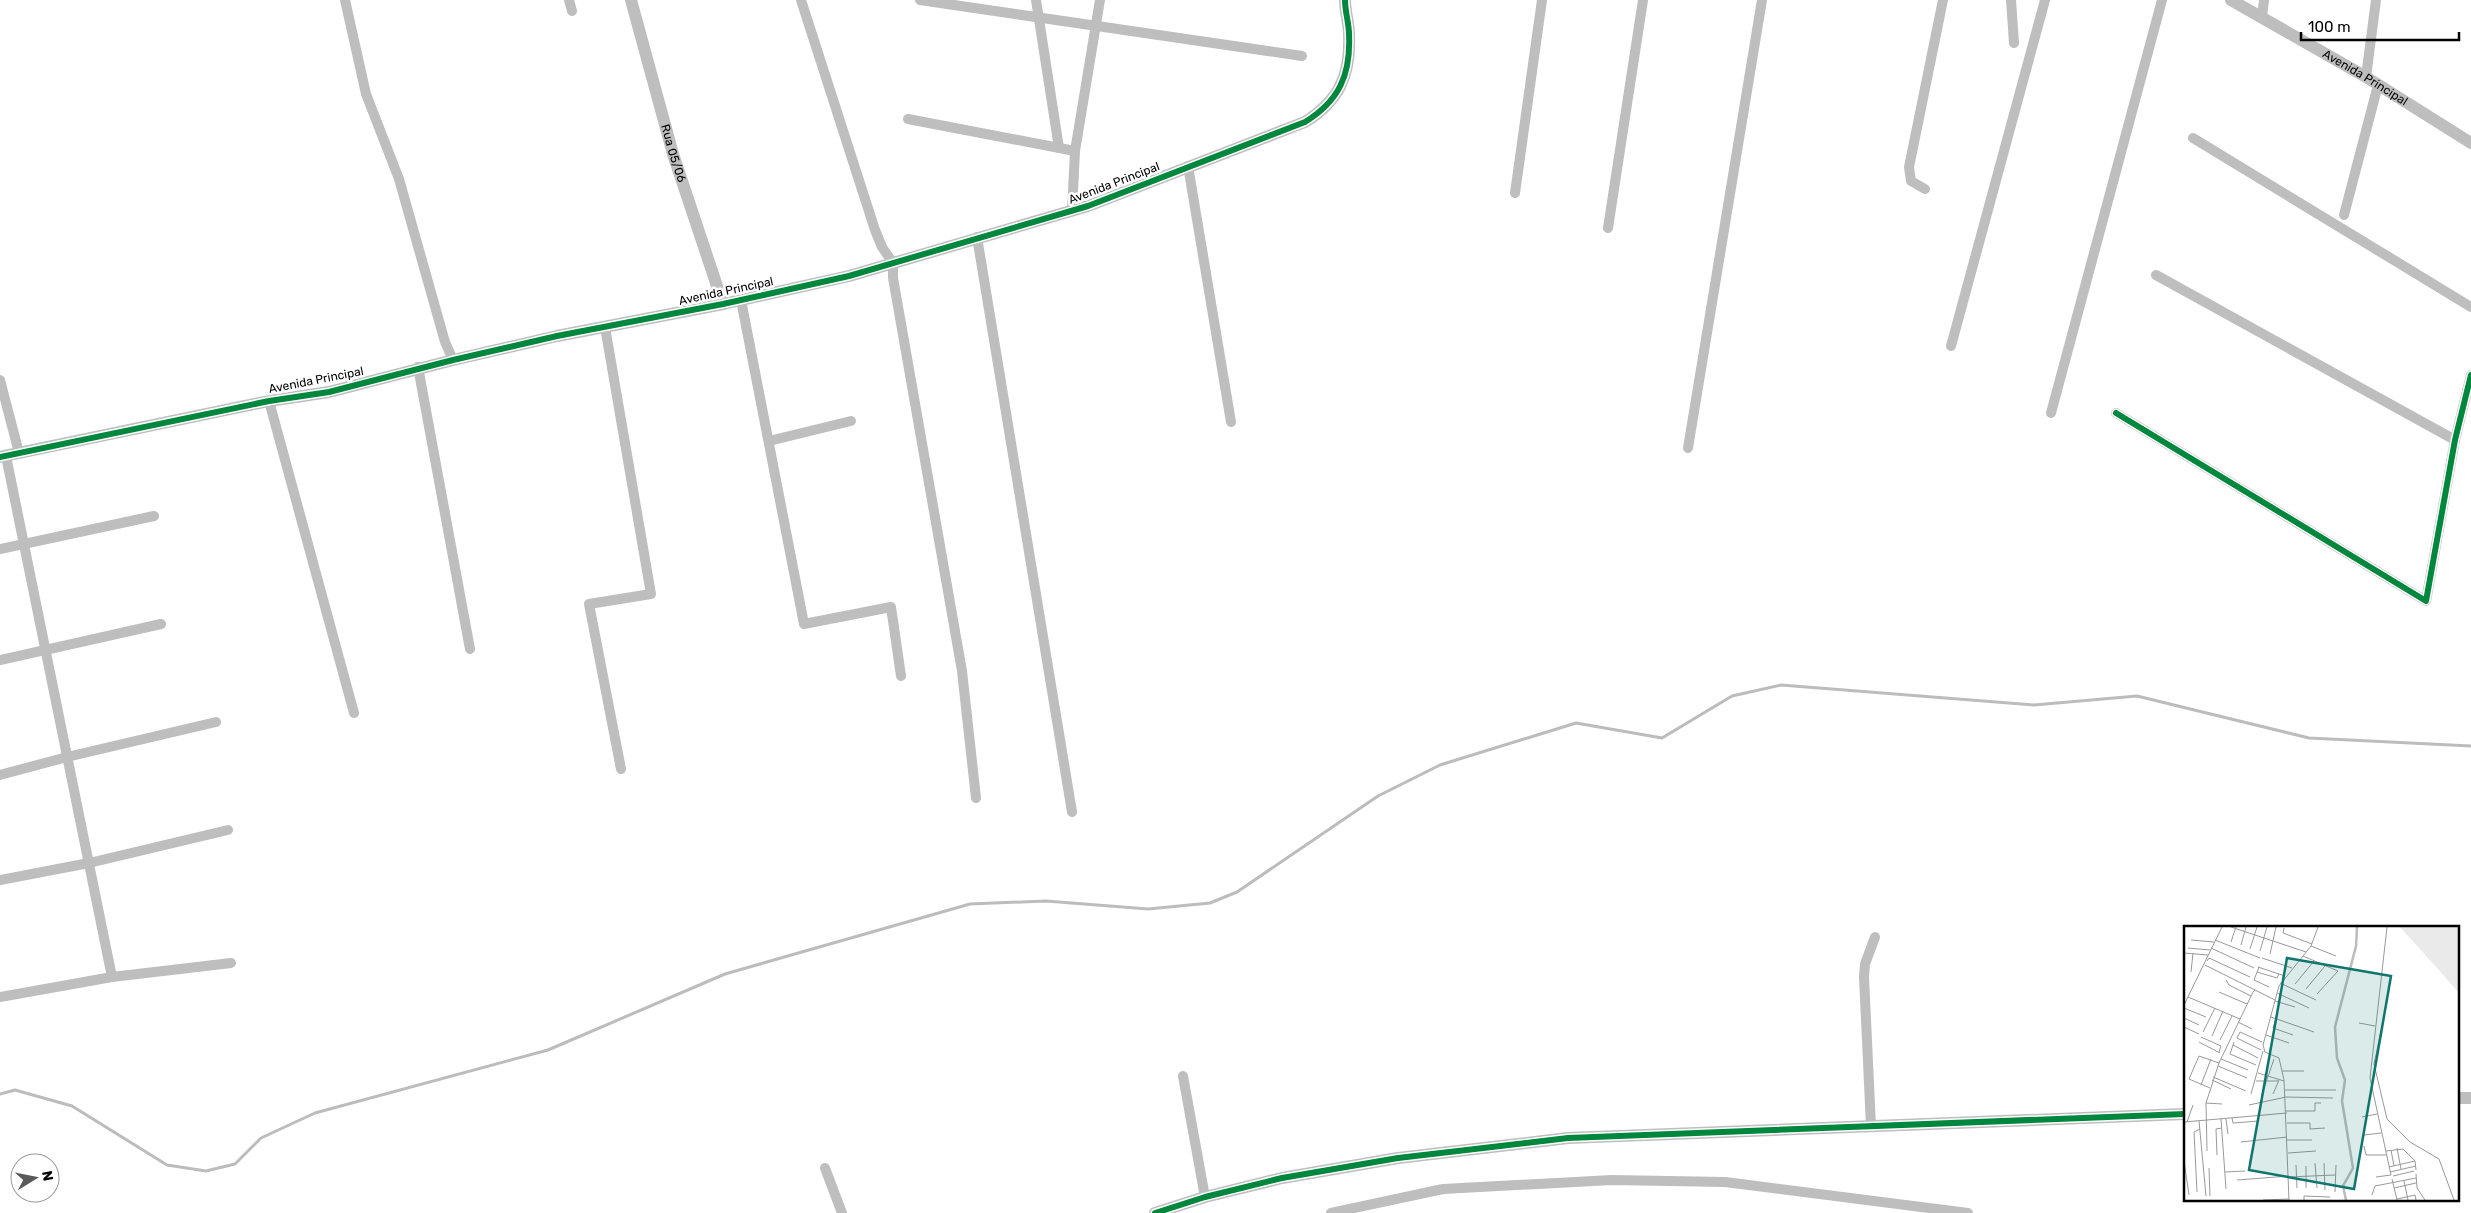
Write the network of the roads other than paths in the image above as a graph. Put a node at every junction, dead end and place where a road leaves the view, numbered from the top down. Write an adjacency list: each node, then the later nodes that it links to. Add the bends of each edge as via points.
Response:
1 (345, 0): 46 (street, via 366,94 399,179 445,342)
2 (569, 0): 19 (street)
3 (631, 0): 42 (street, Rua 05/06, via 673,154)
4 (801, 0): 39 (street, via 875,230)
5 (920, 0): 21 (street)
6 (1036, 0): 21 (street)
7 (1100, 0): 22 (street)
8 (1345, 0): 32 (street, Avenida Principal, via 1348,56 1337,95 1305,122)
9 (1542, 0): 34 (street)
10 (1642, 0): 37 (street)
11 (1760, 0): 57 (street)
12 (1943, 0): 33 (street, via 1909,167 1911,182)
13 (2011, 0): 23 (street)
14 (2045, 0): 45 (street)
15 (2162, 0): 51 (street)
16 (2231, 0): 20 (street, Avenida Principal)
17 (2264, 0): 20 (street)
18 (2376, 0): 25 (street)
19 (572, 11)
20 (2262, 17): 25 (street, Avenida Principal)
21 (1038, 18): 22 (street); 30 (street)
22 (1096, 26): 24 (street); 31 (street)
23 (2014, 43)
24 (1302, 56)
25 (2366, 77): 26 (street, Avenida Principal)
26 (2378, 85): 29 (street, Avenida Principal); 36 (street)
27 (908, 119): 30 (street)
28 (2194, 138): 43 (street)
29 (2471, 143)
30 (1059, 148): 31 (street)
31 (1075, 151): 35 (street)
32 (1188, 166): 35 (street, Avenida Principal); 54 (street)
33 (1925, 188)
34 (1515, 193)
35 (1072, 211): 38 (street, Avenida Principal)
36 (2344, 215)
37 (1608, 228)
38 (977, 238): 39 (street, Avenida Principal); 74 (street)
39 (893, 263): 41 (street, Avenida Principal); 73 (street, via 962,671)
40 (2156, 275): 55 (street)
41 (741, 300): 42 (street, Avenida Principal); 56 (street)
42 (723, 304): 44 (street, Avenida Principal)
43 (2471, 307)
44 (605, 327): 46 (street, Avenida Principal); 71 (street, via 651,594 589,604)
45 (1951, 346)
46 (453, 360): 47 (street, Avenida Principal)
47 (418, 368): 50 (street, Avenida Principal, via 329,392); 64 (street)
48 (2471, 375): 55 (street)
49 (0, 380): 58 (street)
50 (269, 401): 58 (street, Avenida Principal); 68 (street)
51 (2051, 413)
52 (2116, 413): 55 (street, via 2426,601)
53 (851, 421): 56 (street)
54 (1231, 422)
55 (2455, 440)
56 (768, 441): 67 (street, via 804,624 891,607)
57 (1688, 448)
58 (19, 453): 59 (street, Avenida Principal)
59 (3, 456): 61 (street)
60 (154, 516): 61 (street)
61 (24, 544): 62 (street); 65 (street)
62 (0, 549)
63 (161, 624): 65 (street)
64 (470, 649)
65 (46, 651): 66 (street); 70 (street)
66 (0, 660)
67 (901, 676)
68 (354, 713)
69 (216, 722): 70 (street)
70 (67, 757): 72 (street); 76 (street)
71 (622, 769)
72 (0, 775)
73 (976, 798)
74 (1072, 812)
75 (228, 830): 76 (street)
76 (89, 863): 77 (street); 80 (street)
77 (0, 880)
78 (1875, 937): 86 (street, via 1864,976)
79 (231, 963): 80 (street)
80 (112, 977): 81 (street)
81 (0, 997)
82 (1183, 1076): 88 (street)
83 (2458, 1098): 84 (street)
84 (2471, 1098)
85 (2184, 1114): 86 (street)
86 (1871, 1126): 88 (street, via 1568,1138 1398,1158 1282,1178)
87 (825, 1168): 89 (street)
88 (1205, 1197): 90 (street)
89 (842, 1213)
90 (1155, 1213)
91 (1331, 1213): 92 (street, via 1443,1189 1612,1180 1725,1182)
92 (1968, 1213)

